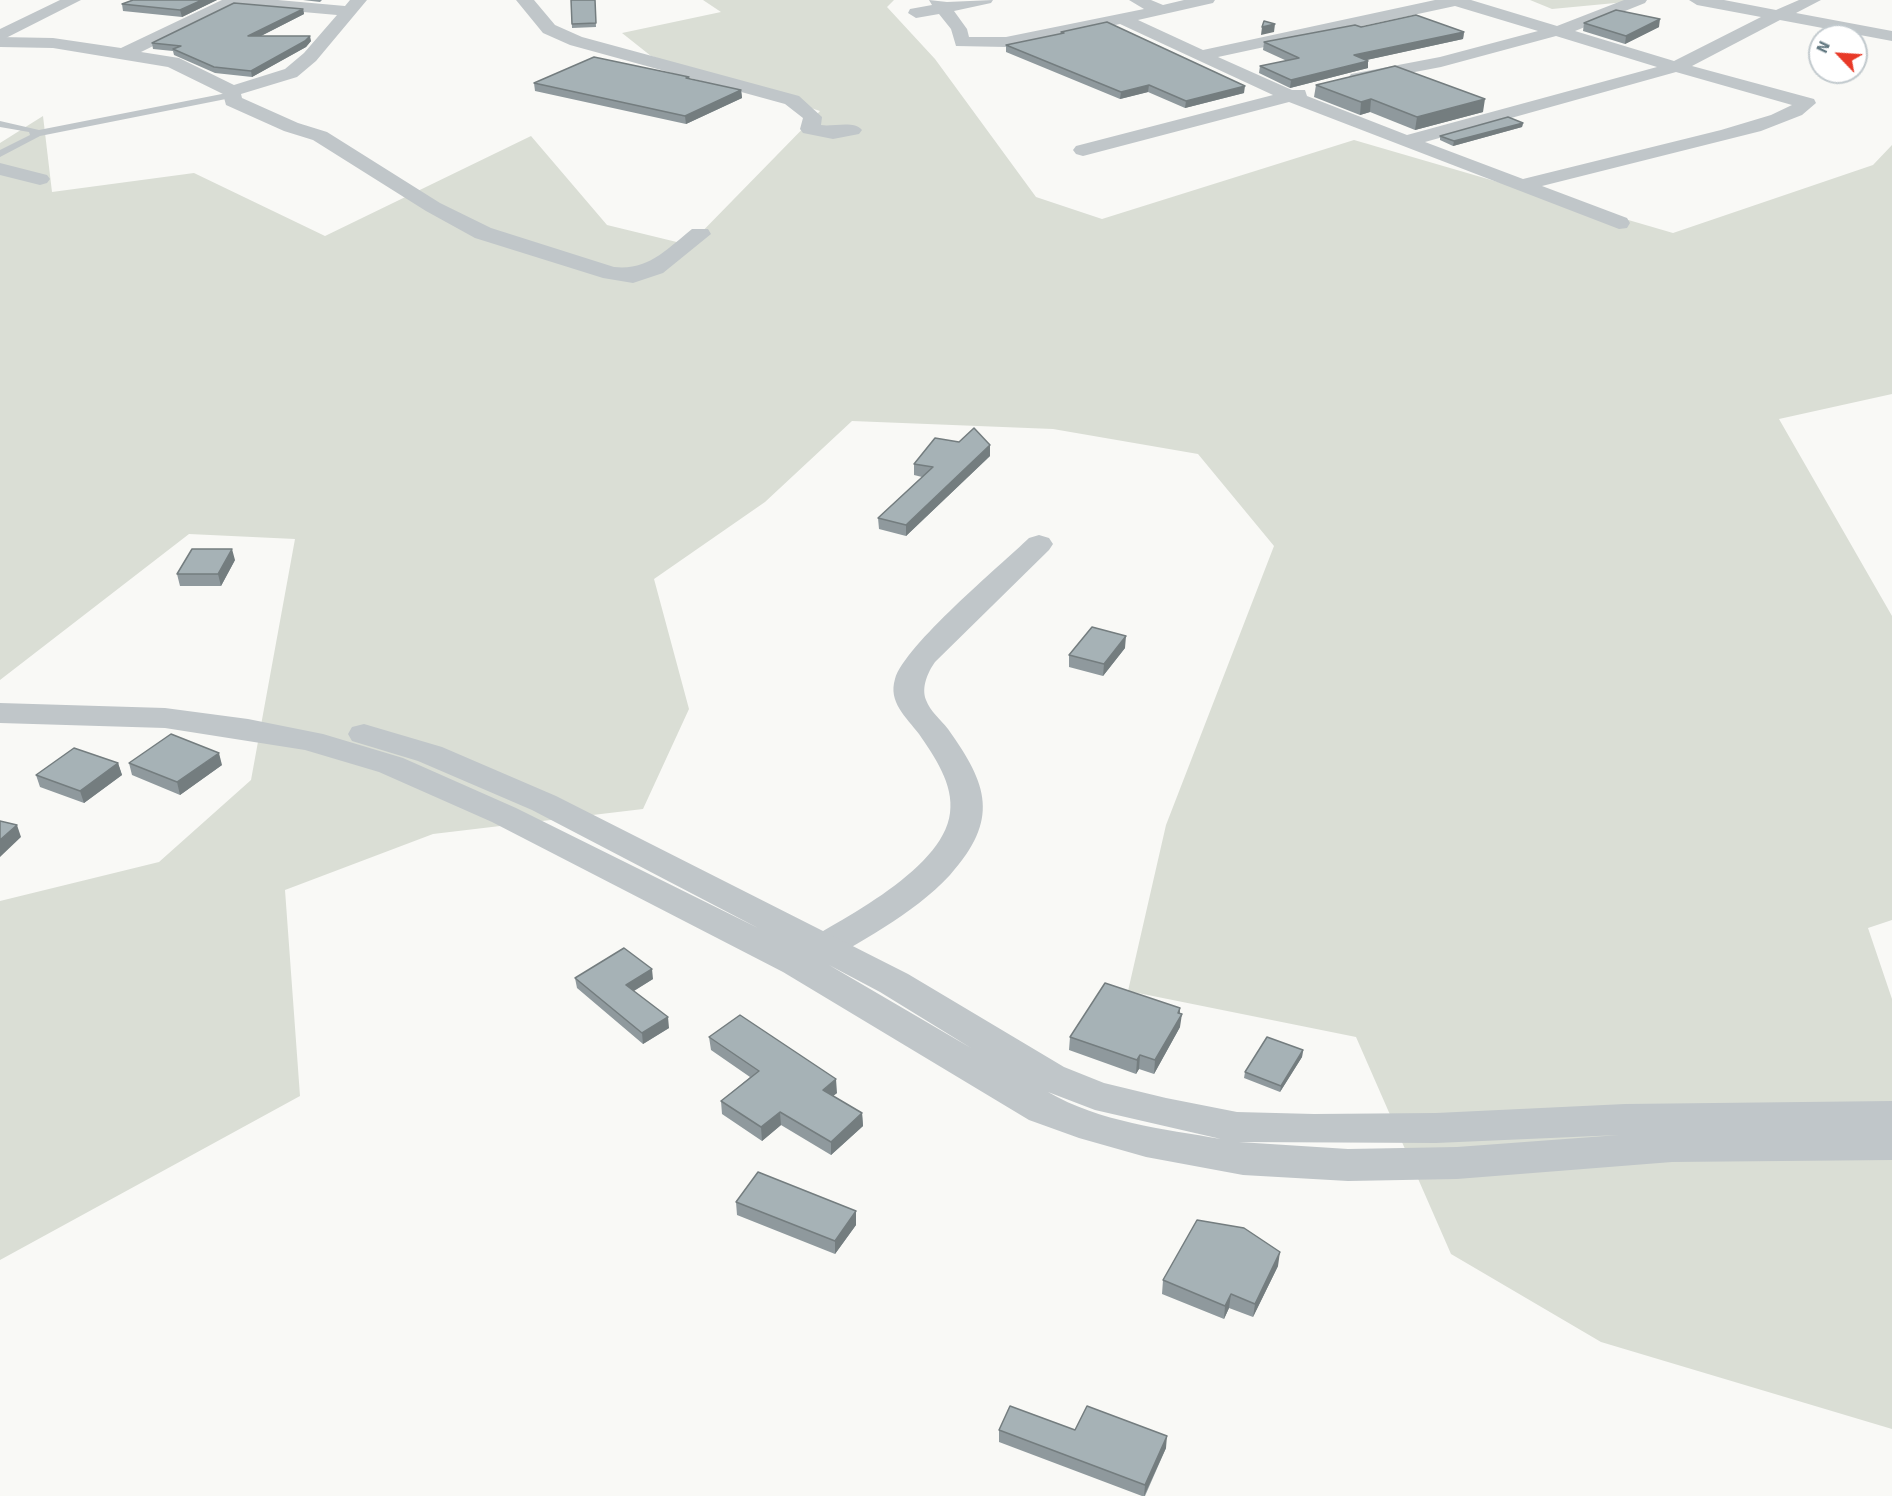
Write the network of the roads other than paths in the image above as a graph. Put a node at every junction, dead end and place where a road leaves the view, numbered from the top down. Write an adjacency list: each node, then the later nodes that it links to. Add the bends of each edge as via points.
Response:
1 (57, 0): 18 (street)
2 (73, 0): 20 (street)
3 (524, 0): 31 (street, via 548,29 576,41 792,100 813,117 810,129 833,133)
4 (985, 0): 12 (street)
5 (1137, 0): 14 (street)
6 (1208, 0): 14 (street)
7 (1456, 0): 19 (street); 24 (street)
8 (1639, 0): 19 (street)
9 (1697, 0): 16 (street)
10 (1813, 0): 16 (street)
11 (234, 1): 13 (street); 23 (street)
12 (941, 4): 15 (street); 17 (street, via 959,29 962,42 978,44)
13 (353, 6): 28 (street, via 310,57 291,73)
14 (1161, 10): 17 (street)
15 (916, 13)
16 (1775, 16): 21 (street); 25 (street)
17 (1122, 19): 24 (street)
18 (0, 27)
19 (1556, 31): 25 (street); 26 (street, via 1441,62)
20 (0, 36)
21 (1892, 36)
22 (0, 42): 23 (street, via 27,40)
23 (125, 53): 28 (street, via 173,62)
24 (1202, 55): 29 (street)
25 (1676, 67): 33 (street); 38 (street, via 1807,103 1801,110 1696,142)
26 (1343, 82)
27 (1321, 88): 29 (street)
28 (232, 93): 32 (lane); 40 (street, via 233,101 320,136 433,207 483,233 558,258 633,276 655,268)
29 (1289, 96): 33 (street); 34 (street)
30 (0, 124): 32 (lane, via 34,130)
31 (852, 130)
32 (35, 134): 35 (lane)
33 (1409, 140): 38 (street)
34 (1083, 150)
35 (0, 154)
36 (0, 169): 37 (street)
37 (40, 178)
38 (1523, 185): 39 (street)
39 (1619, 223)
40 (700, 234)
41 (1039, 544): 44 (street, via 924,655 911,673 909,698 954,760 969,797 965,827 939,865 909,894)
42 (0, 696): 44 (street, via 114,698 243,708 357,732 430,754 544,803)
43 (0, 713): 44 (street, via 165,718 311,741 391,765)
44 (809, 955): 45 (street, via 894,983 1050,1077 1095,1095 1237,1127 1436,1128 1625,1119); 46 (street, via 1044,1109 1146,1142 1243,1159 1348,1165 1457,1162 1672,1146)
45 (1892, 1116)
46 (1892, 1144)

